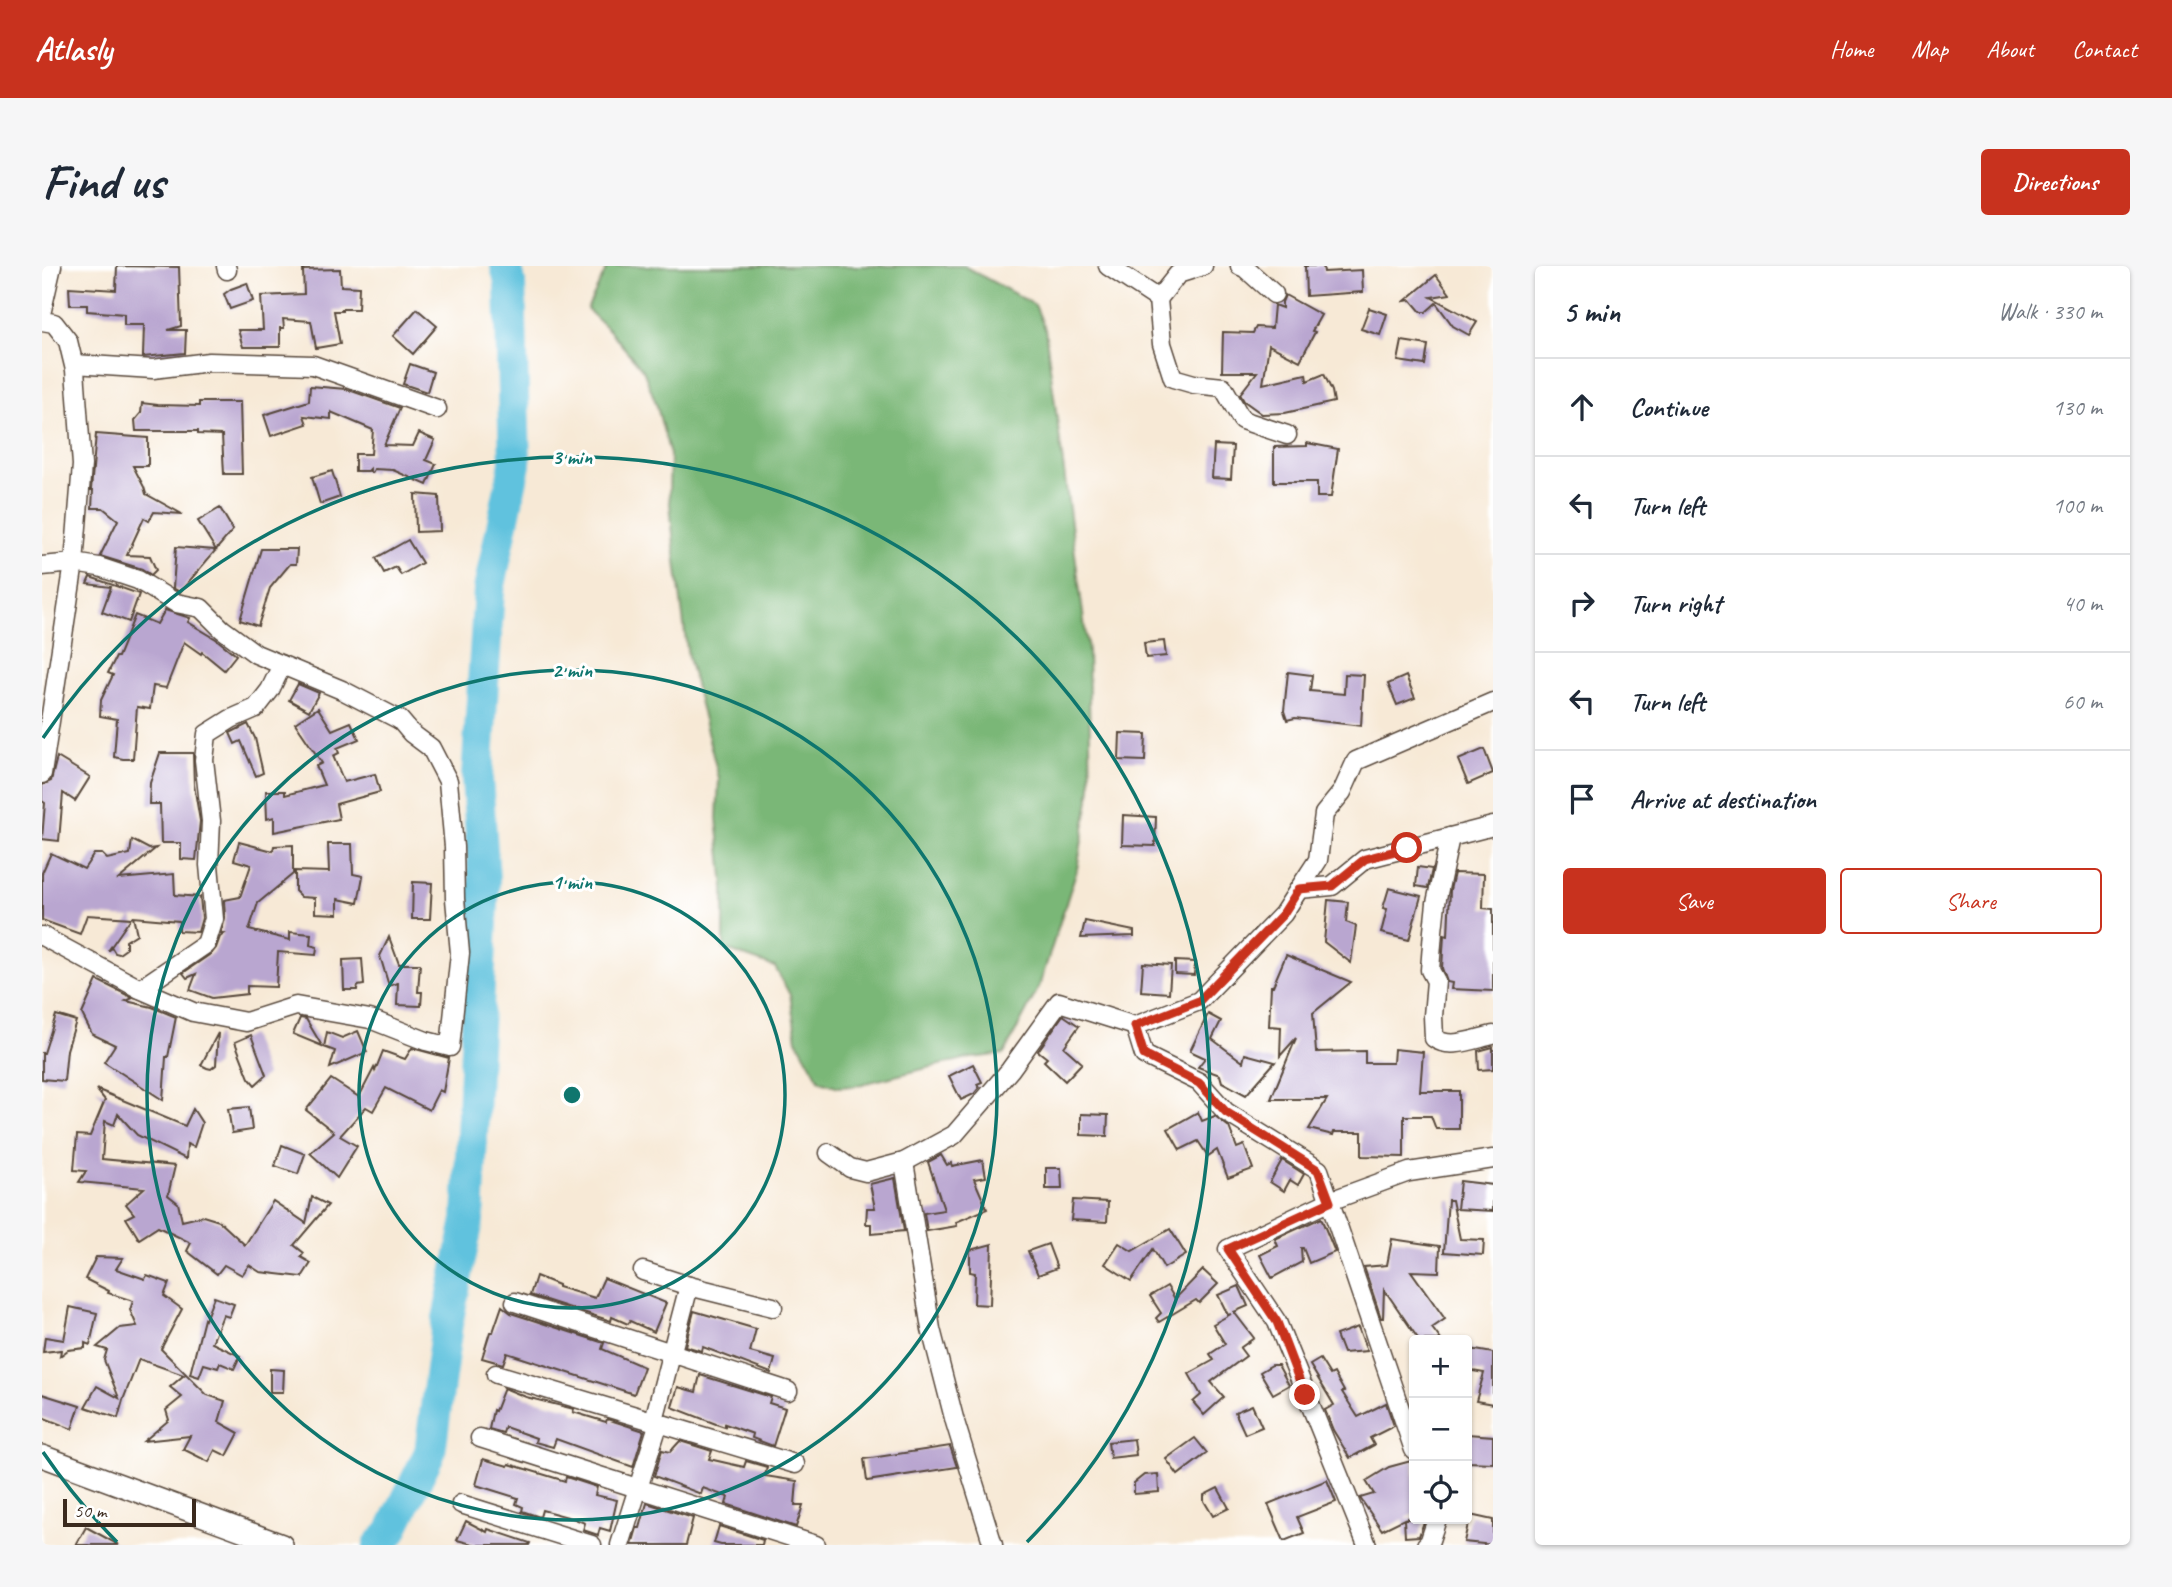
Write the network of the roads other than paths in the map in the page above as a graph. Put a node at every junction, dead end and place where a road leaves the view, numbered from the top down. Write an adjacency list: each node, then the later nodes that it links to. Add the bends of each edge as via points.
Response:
1 (52, 266): 7 (street)
2 (1108, 266): 6 (street)
3 (1203, 266): 6 (street, via 1178,274)
4 (1240, 266): 5 (street)
5 (1275, 294)
6 (1158, 299): 11 (street, via 1162,344 1173,378 1223,387 1242,420)
7 (42, 310)
8 (42, 321): 9 (street, via 54,323 68,341)
9 (74, 365): 10 (street, via 153,369 209,362 313,365); 12 (street, via 82,465)
10 (437, 409)
11 (1287, 435)
12 (74, 563): 13 (street); 14 (street, via 138,579 176,603 201,608 256,654); 16 (street)
13 (42, 566)
14 (282, 665): 21 (street, via 256,708 207,734 204,760 214,919 206,944); 21 (street, via 400,720 431,748 448,780 460,953 450,1047 370,1019 296,1006 246,1022 193,1012)
15 (1493, 702): 19 (street, via 1356,761 1342,792 1324,814 1318,860)
16 (42, 774)
17 (1493, 826): 18 (street)
18 (1450, 837): 19 (street, via 1365,859 1332,886); 23 (street, via 1433,930 1434,1038 1442,1044 1455,1044)
19 (1299, 889): 22 (street, via 1283,914 1199,1001)
20 (42, 936): 21 (street)
21 (140, 989)
22 (1135, 1026): 26 (street, via 1059,1002 1010,1070 954,1135); 27 (street, via 1144,1055 1199,1083 1226,1112 1318,1170)
23 (1493, 1034)
24 (830, 1153): 26 (street, via 866,1172)
25 (1493, 1159): 27 (street, via 1409,1172)
26 (904, 1162): 47 (street, via 931,1329)
27 (1330, 1202): 36 (street); 48 (street, via 1228,1249 1277,1322)
28 (643, 1270): 29 (street)
29 (689, 1286): 31 (street); 32 (street)
30 (515, 1303): 32 (street)
31 (772, 1307)
32 (671, 1353): 34 (street); 35 (street)
33 (496, 1374): 35 (street)
34 (788, 1391)
35 (656, 1421): 39 (street); 40 (street)
36 (1409, 1435)
37 (480, 1438): 40 (street)
38 (42, 1456): 43 (street)
39 (795, 1464)
40 (638, 1488): 45 (street); 46 (street)
41 (461, 1504): 44 (street)
42 (1435, 1524): 49 (street)
43 (282, 1545)
44 (592, 1545)
45 (620, 1545)
46 (816, 1545)
47 (993, 1545)
48 (1367, 1545)
49 (1426, 1545)

